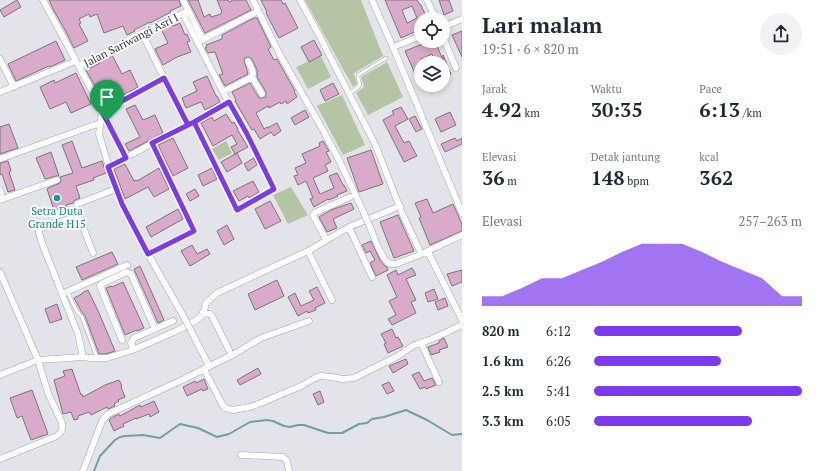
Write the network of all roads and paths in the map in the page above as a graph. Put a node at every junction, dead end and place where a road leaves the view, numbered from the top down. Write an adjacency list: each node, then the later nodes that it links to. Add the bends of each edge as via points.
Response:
1 (43, 0): 20 (street)
2 (183, 0): 8 (street)
3 (253, 0): 7 (street)
4 (300, 0): 28 (street)
5 (372, 0): 15 (street)
6 (427, 0): 9 (street)
7 (258, 11): 14 (street); 50 (street, bridge, via 339,160 384,258 387,262 396,264)
8 (186, 12): 12 (street, Jalan Sariwangi Asri I); 14 (street)
9 (433, 12)
10 (462, 19): 11 (street)
11 (450, 24)
12 (142, 33): 20 (street, Jalan Sariwangi Asri I); 23 (street)
13 (414, 39): 15 (street)
14 (201, 41): 26 (street)
15 (393, 47): 44 (street)
16 (448, 48): 21 (street)
17 (386, 58): 28 (lane, via 358,75 360,85)
18 (0, 59): 24 (street)
19 (248, 61): 22 (street, via 254,75)
20 (77, 64): 24 (street, Jalan Sariwangi Asri I); 30 (street)
21 (456, 68)
22 (252, 77): 26 (street); 27 (street)
23 (164, 78): 30 (street); 32 (street)
24 (14, 87): 25 (street, Jalan Sariwangi Asri I)
25 (0, 92)
26 (224, 92): 29 (street)
27 (262, 94)
28 (349, 94): 43 (street, via 375,144)
29 (229, 102): 32 (street); 32 (street, via 274,189 237,210)
30 (102, 112): 31 (street); 34 (street)
31 (100, 123): 35 (street); 36 (street)
32 (191, 123): 33 (street)
33 (152, 143): 34 (street); 52 (street, via 194,231)
34 (126, 158): 36 (street)
35 (0, 159)
36 (108, 167): 38 (street)
37 (57, 180): 41 (street)
38 (116, 189): 42 (street); 52 (street)
39 (0, 190): 41 (street)
40 (350, 196): 47 (street, via 313,214)
41 (2, 199)
42 (77, 204)
43 (400, 206): 45 (street); 48 (street)
44 (462, 213)
45 (349, 227): 47 (street); 55 (street)
46 (462, 235): 50 (street)
47 (326, 240): 49 (street)
48 (419, 249)
49 (308, 251): 58 (street); 59 (street, via 217,294 206,303)
50 (428, 252): 62 (street)
51 (93, 253): 57 (street, via 77,216 40,229 42,243)
52 (148, 254): 71 (street, bridge, via 185,319)
53 (127, 265): 57 (street)
54 (0, 272): 56 (street)
55 (372, 277)
56 (1, 279): 70 (street)
57 (64, 292): 68 (street); 69 (lane, via 82,317)
58 (332, 300)
59 (204, 312): 66 (street, via 200,318 184,327); 67 (street, via 213,318)
60 (173, 321): 63 (street)
61 (309, 321): 71 (street, via 260,338)
62 (462, 325): 65 (street)
63 (155, 329): 64 (street, via 132,274 127,272 100,286); 66 (street, via 134,338 131,343)
64 (122, 340)
65 (421, 343): 71 (street, via 354,378 317,377 261,403 233,410 225,408 222,404); 73 (street)
66 (133, 350): 69 (street, via 107,358)
67 (229, 350)
68 (83, 357): 69 (street); 70 (street)
69 (97, 358)
70 (38, 360): 72 (street); 75 (street, via 48,393 62,423 62,431 57,436)
71 (207, 368): 76 (street, via 108,414 102,421)
72 (0, 375)
73 (439, 382)
74 (241, 455): 77 (street, via 282,457 287,461)
75 (0, 459)
76 (83, 471)
77 (289, 471)

